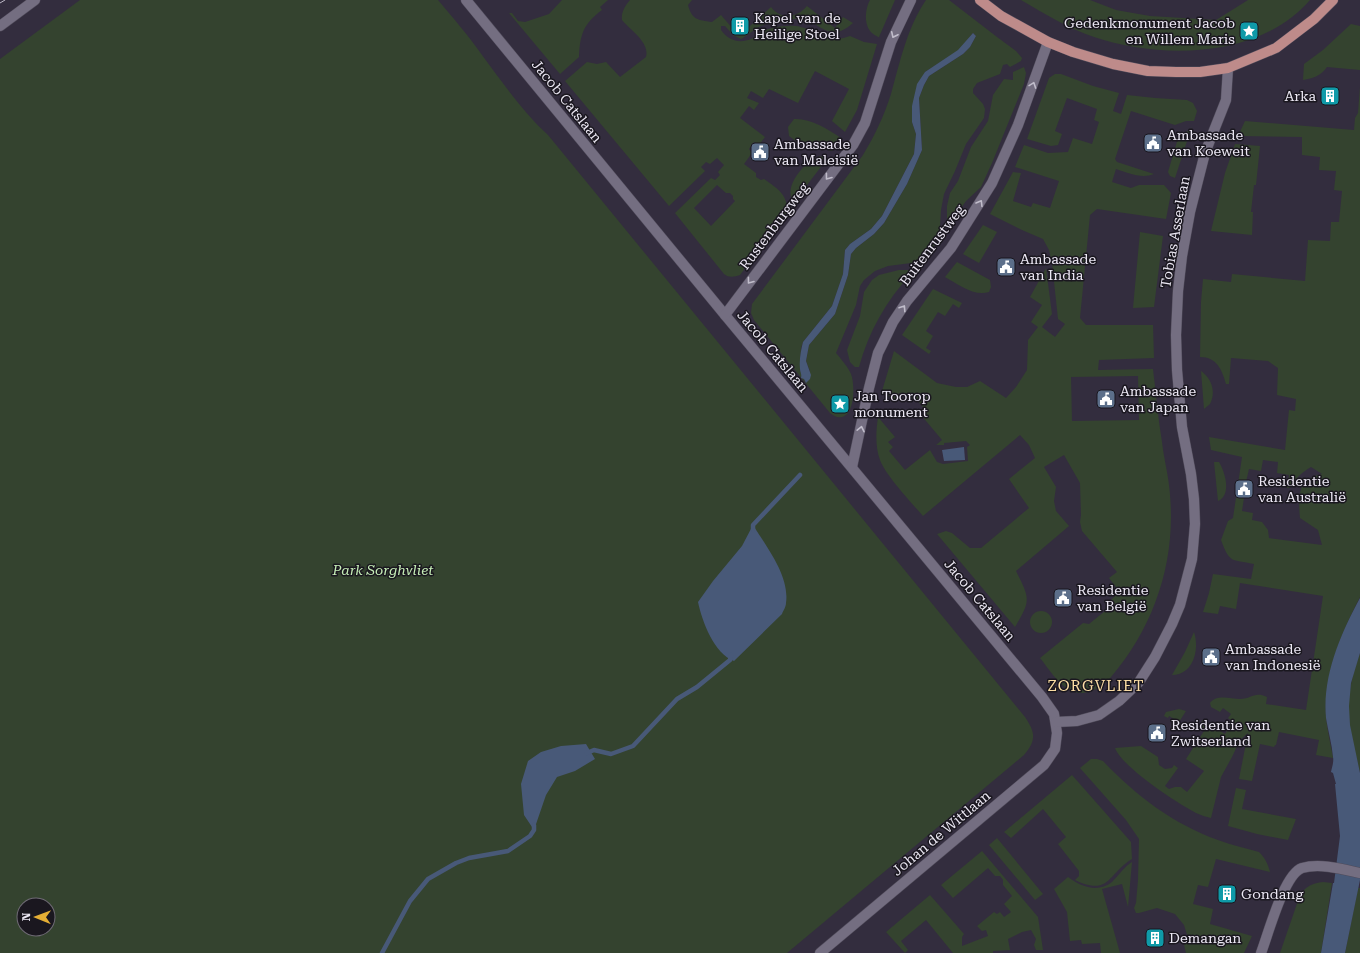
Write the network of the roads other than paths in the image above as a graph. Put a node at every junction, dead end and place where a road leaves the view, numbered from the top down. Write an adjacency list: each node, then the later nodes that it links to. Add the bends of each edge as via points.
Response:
1 (35, 0): 6 (street)
2 (466, 0): 9 (street, Jacob Catslaan)
3 (911, 0): 9 (street, Rustenburgweg, one-way to 9, via 891,42 865,123 853,145)
4 (980, 0): 7 (main road, via 1001,16)
5 (1333, 0): 8 (main road, via 1314,19 1276,48)
6 (0, 26)
7 (1048, 42): 8 (main road, via 1113,64 1148,71 1200,72); 10 (street, Buitenrustweg, one-way to 7, via 878,353 907,301 951,248 992,183 1018,125)
8 (1228, 68): 11 (street, Tobias Asserlaan, via 1226,100 1205,153 1190,212 1178,291 1177,370 1195,524 1192,559 1180,605 1155,657 1139,682 1119,701 1099,715 1076,721)
9 (725, 315): 10 (street, Jacob Catslaan)
10 (852, 467): 11 (street, Jacob Catslaan, via 1042,697 1054,714)
11 (1056, 722): 13 (street, Johan de Wittlaan, via 1055,749 1044,764)
12 (1360, 873): 14 (street, via 1335,868 1300,869 1290,878 1285,888)
13 (820, 953)
14 (1261, 953)

